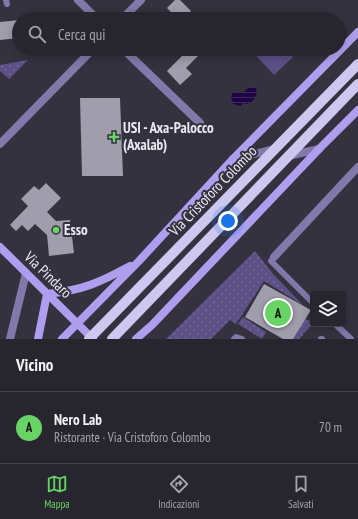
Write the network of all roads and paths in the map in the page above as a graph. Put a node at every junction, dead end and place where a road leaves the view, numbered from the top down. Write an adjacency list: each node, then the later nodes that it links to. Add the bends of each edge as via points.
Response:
1 (78, 0): 3 (street)
2 (141, 0): 4 (street)
3 (90, 12)
4 (129, 12)
5 (358, 32): 6 (street, Via Cristoforo Colombo)
6 (346, 44)
7 (86, 56): 14 (street)
8 (130, 56): 13 (street)
9 (334, 56): 18 (street, Via Cristoforo Colombo)
10 (358, 64): 15 (main road, Via Cristoforo Colombo)
11 (358, 84): 17 (main road, Via Cristoforo Colombo)
12 (358, 110): 16 (street)
13 (200, 123)
14 (0, 144)
15 (275, 149): 18 (street); 29 (main road, Via Cristoforo Colombo)
16 (319, 149): 17 (street); 27 (street)
17 (288, 156): 33 (main road, Via Cristoforo Colombo)
18 (233, 159): 22 (street, Via Cristoforo Colombo)
19 (358, 167): 21 (street)
20 (0, 247): 23 (street, Via Pindaro)
21 (274, 257): 25 (lane, via 270,261)
22 (139, 261): 24 (street, Via Cristoforo Colombo, via 97,283 72,291); 26 (street, Via Cristoforo Colombo)
23 (26, 274): 24 (street, Via Pindaro); 30 (street)
24 (47, 294): 26 (street, Via Pindaro); 31 (street)
25 (310, 300)
26 (77, 323): 29 (street, Via Pindaro); 32 (street, Via Cristoforo Colombo)
27 (152, 325): 34 (street); 35 (street)
28 (338, 327): 38 (lane)
29 (91, 338)
30 (10, 339)
31 (38, 339)
32 (62, 339)
33 (112, 339)
34 (136, 339)
35 (146, 339)
36 (234, 339): 37 (lane)
37 (242, 339)
38 (351, 339)

